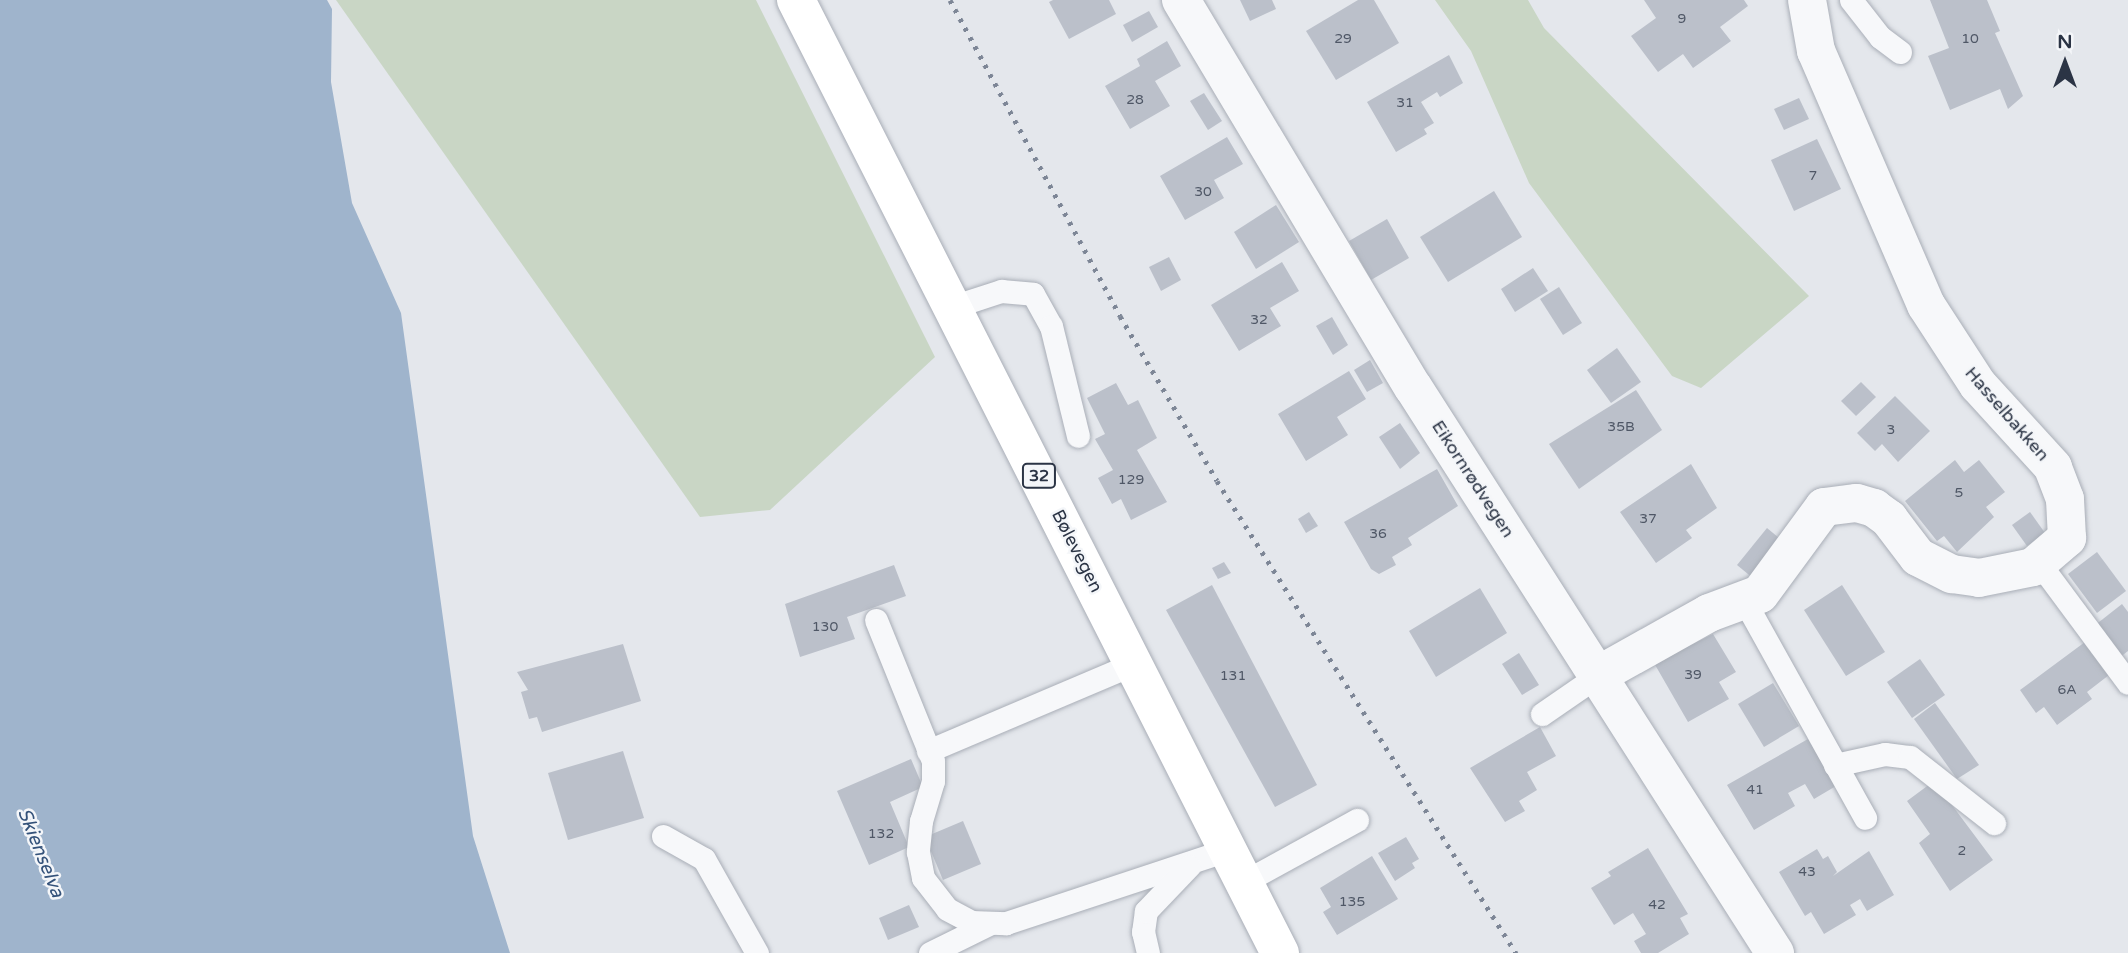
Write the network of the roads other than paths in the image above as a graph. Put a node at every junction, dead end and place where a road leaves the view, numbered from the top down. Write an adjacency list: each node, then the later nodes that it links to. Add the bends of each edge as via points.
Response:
1 (796, 0): 6 (main road, Bølevegen / 32)
2 (1181, 0): 12 (street, Eikornrødvegen, via 1413,387)
3 (1807, 0): 8 (street, Hasselbakken, via 1816,51 1926,305 1978,385 2053,467 2065,499 2067,538)
4 (1851, 0): 5 (lane, via 1880,37)
5 (1900, 51)
6 (952, 307): 7 (lane, via 1001,291 1033,294 1051,326); 11 (main road, Bølevegen / 32)
7 (1077, 436)
8 (2039, 564): 9 (street, Hasselbakken, via 1979,578 1952,574 1918,557 1889,519 1874,508 1839,503 1814,514 1771,583); 13 (lane)
9 (1745, 602): 12 (street, Hasselbakken, via 1709,613); 16 (lane)
10 (876, 621): 15 (lane)
11 (1135, 663): 15 (lane); 22 (main road, Bølevegen / 32)
12 (1600, 674): 14 (lane); 28 (street, Eikornrødvegen)
13 (2128, 683)
14 (1542, 714)
15 (928, 751): 23 (lane, via 933,781 921,821 918,852 923,878 947,909)
16 (1835, 765): 17 (lane); 19 (lane, via 1885,754 1910,757)
17 (1865, 818)
18 (1357, 820): 22 (lane)
19 (1994, 823)
20 (663, 836): 24 (lane, via 704,859)
21 (1192, 863): 22 (lane); 23 (lane, via 1006,923); 26 (lane, via 1146,911 1143,932)
22 (1235, 866): 27 (main road, Bølevegen / 32)
23 (987, 925): 25 (lane)
24 (757, 953)
25 (930, 953)
26 (1148, 953)
27 (1280, 953)
28 (1774, 953)

